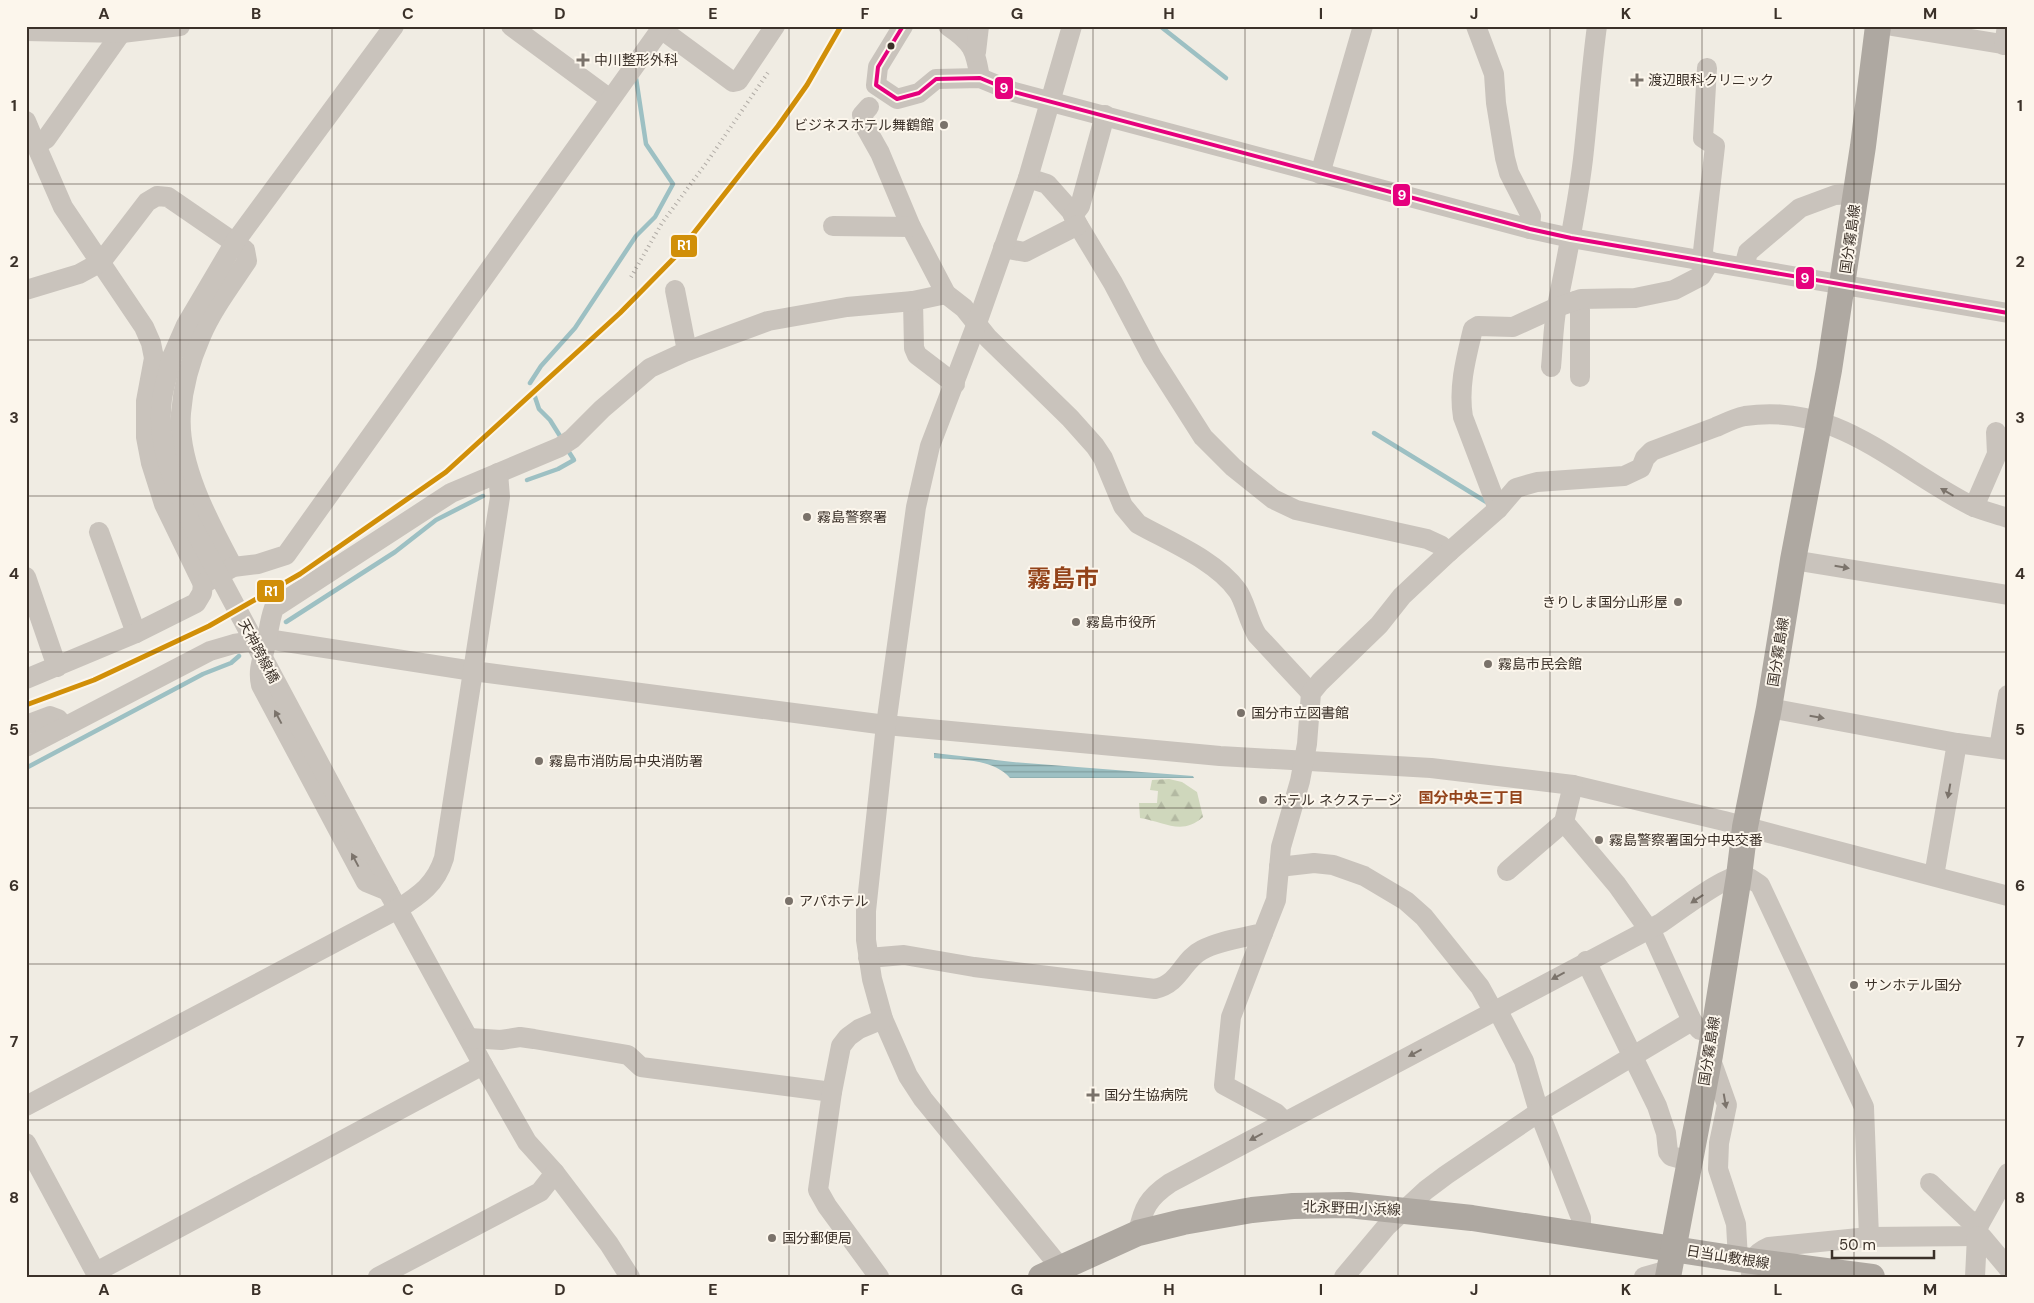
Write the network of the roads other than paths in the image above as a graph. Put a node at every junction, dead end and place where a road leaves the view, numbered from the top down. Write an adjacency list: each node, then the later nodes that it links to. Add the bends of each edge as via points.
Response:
1 (180, 26): 15 (street)
2 (394, 26): 35 (street, 天神跨線橋)
3 (511, 26): 21 (street)
4 (775, 26): 14 (street, via 738,81 733,82)
5 (903, 26): 20 (street, via 878,66 876,85 897,99 919,93 936,79)
6 (948, 26): 18 (street, via 964,36)
7 (979, 26): 18 (street)
8 (1072, 26): 22 (street)
9 (1363, 26): 27 (street)
10 (1476, 26): 33 (street, via 1494,74 1505,158 1531,216)
11 (1597, 26): 34 (street)
12 (1878, 26): 29 (main road, 国分霧島線)
13 (1892, 26): 17 (street)
14 (662, 28): 21 (street)
15 (124, 30): 16 (street); 26 (street, via 46,139)
16 (26, 31)
17 (2006, 39)
18 (976, 52): 20 (street)
19 (1707, 68): 37 (street, via 1703,138 1716,146)
20 (980, 78): 22 (street, via 1014,92)
21 (610, 99): 62 (street, via 292,548 274,560)
22 (1051, 100): 24 (street); 28 (street)
23 (868, 107): 32 (street, via 862,115 866,128)
24 (1105, 115): 27 (street); 30 (street)
25 (26, 121): 26 (street)
26 (36, 145): 38 (street, via 64,207)
27 (1320, 174): 33 (street)
28 (1028, 178): 30 (street, via 1047,184); 36 (street)
29 (1856, 194): 39 (street, via 1835,194 1800,208 1748,252); 40 (main road, 国分霧島線)
30 (1075, 220): 36 (street, via 1025,252); 60 (street, via 1152,357 1203,437 1233,467 1273,499 1296,510 1427,539)
31 (833, 226): 32 (street)
32 (911, 226): 43 (street)
33 (1530, 229): 34 (street)
34 (1571, 238): 37 (street); 46 (street)
35 (235, 242): 38 (street, via 168,196 157,196 147,202); 62 (street, via 245,250 247,261 202,335 187,374 180,414 183,447 195,488); 88 (street, 天神跨線橋, bridge, via 186,325 172,357 162,399 161,430 165,459 191,524)
36 (1003, 248): 48 (street)
37 (1706, 261): 39 (street); 45 (street, via 1701,276 1674,290 1636,298)
38 (101, 262): 41 (street, via 78,274); 64 (street, via 151,343 154,358 146,400 149,455 164,504)
39 (1744, 267): 40 (street)
40 (1843, 284): 47 (street); 53 (main road, 国分霧島線)
41 (26, 290)
42 (675, 290): 49 (street)
43 (946, 294): 44 (street); 48 (street)
44 (913, 301): 49 (street, via 847,307 768,321); 52 (street, via 917,355)
45 (1576, 301): 46 (street); 51 (street, via 1580,310)
46 (1557, 307): 50 (street); 57 (street, via 1513,327 1473,329 1463,368 1461,404)
47 (2008, 313)
48 (977, 323): 52 (street); 71 (street, via 1095,446 1131,517 1223,574 1238,591 1257,635)
49 (687, 351): 55 (street, via 650,368 560,447)
50 (1551, 366)
51 (1580, 377)
52 (954, 384): 75 (street, via 930,446 916,507)
53 (1819, 422): 56 (street, one-way to 53, via 1868,442); 57 (street, via 1804,416 1743,416 1652,451 1640,468 1624,476 1537,482 1516,488); 61 (main road, 国分霧島線)
54 (1996, 432): 56 (street, via 1997,454)
55 (498, 474): 67 (street, via 451,494 274,608); 69 (street, via 500,497)
56 (1974, 506): 58 (street)
57 (1498, 509): 60 (street)
58 (2008, 518)
59 (99, 532): 66 (street)
60 (1449, 552): 71 (street, via 1402,596 1379,625)
61 (1794, 560): 65 (street, one-way to 65); 73 (main road, 国分霧島線)
62 (233, 567): 64 (street)
63 (26, 577): 68 (street)
64 (203, 584): 66 (street, via 196,603)
65 (2008, 595)
66 (136, 633): 68 (street)
67 (267, 639): 69 (street); 76 (street, via 210,651); 88 (street, one-way to 67, via 366,882 261,685 260,666)
68 (57, 667): 70 (street)
69 (473, 671): 75 (street); 90 (street, via 444,858 433,882 423,893)
70 (26, 679)
71 (1311, 693): 80 (street)
72 (2008, 695): 79 (street)
73 (1769, 708): 77 (street, one-way to 77); 83 (main road, 国分霧島線)
74 (26, 725): 76 (street, via 50,716 58,719)
75 (886, 725): 80 (street); 93 (street, via 866,911)
76 (64, 727): 78 (street)
77 (1957, 743): 79 (street); 87 (street, one-way to 87)
78 (26, 747)
79 (2003, 749)
80 (1304, 762): 81 (street, via 1431,768); 84 (street, via 1281,847)
81 (1573, 785): 82 (street); 83 (street)
82 (1564, 822): 85 (street); 91 (street, via 1617,885)
83 (1745, 827): 86 (main road, 国分霧島線); 87 (street)
84 (1279, 867): 92 (street, via 1276,900); 95 (street, via 1314,863 1333,865 1364,876 1406,901 1455,954)
85 (1508, 871)
86 (1739, 876): 91 (street, one-way to 91, via 1720,883); 97 (main road, 国分霧島線); 114 (street, via 1751,878 1760,885 1864,1107)
87 (1934, 876): 89 (street)
88 (388, 891): 90 (street, 天神跨線橋)
89 (2008, 896)
90 (398, 909): 98 (street, 天神跨線橋); 102 (street)
91 (1647, 929): 94 (street); 97 (street)
92 (1263, 933): 93 (street, via 1202,950 1173,981 1155,989 904,956); 104 (street, via 1231,1017 1224,1085 1276,1113)
93 (868, 958): 96 (street)
94 (1586, 961): 95 (street, one-way to 95); 99 (street)
95 (1496, 1010): 103 (street, via 1500,1012 1524,1061); 104 (street, one-way to 104)
96 (883, 1019): 101 (street, via 859,1029 841,1046); 118 (street, via 908,1076 923,1099)
97 (1705, 1036): 99 (street); 106 (main road, 国分霧島線); 116 (street, one-way to 116, via 1727,1105 1719,1143 1718,1169)
98 (469, 1038): 100 (street, 天神跨線橋); 101 (street, via 534,1039 628,1055 642,1068)
99 (1634, 1055): 103 (street); 106 (street, via 1657,1106 1668,1152)
100 (483, 1065): 107 (street, 天神跨線橋, via 527,1142); 119 (street)
101 (832, 1092): 123 (street, via 818,1190 826,1206)
102 (26, 1106)
103 (1539, 1112): 110 (street, via 1446,1175); 113 (street, via 1581,1218)
104 (1284, 1122): 111 (street, one-way to 111, via 1158,1191 1142,1212)
105 (26, 1143): 119 (street)
106 (1689, 1161): 115 (main road, 国分霧島線)
107 (555, 1173): 121 (street, via 540,1192); 122 (street, 天神跨線橋)
108 (2008, 1173): 112 (street)
109 (1930, 1184): 112 (street, via 1968,1219)
110 (1404, 1210): 111 (main road, 北永野田小浜線, via 1348,1205 1276,1208 1216,1215); 113 (main road, 北永野田小浜線); 124 (street)
111 (1138, 1233): 118 (main road, 北永野田小浜線)
112 (1973, 1233): 114 (street); 117 (street, via 1982,1237); 126 (street)
113 (1581, 1235): 115 (main road, 北永野田小浜線)
114 (1869, 1237): 116 (street, via 1769,1247 1760,1251)
115 (1670, 1265): 116 (main road, 日当山敷根線); 125 (street)
116 (1747, 1266): 120 (main road, 日当山敷根線)
117 (2008, 1268)
118 (1051, 1272)
119 (97, 1274)
120 (1867, 1276)
121 (378, 1277)
122 (630, 1277)
123 (879, 1277)
124 (1344, 1277)
125 (1644, 1277)
126 (1975, 1277)

